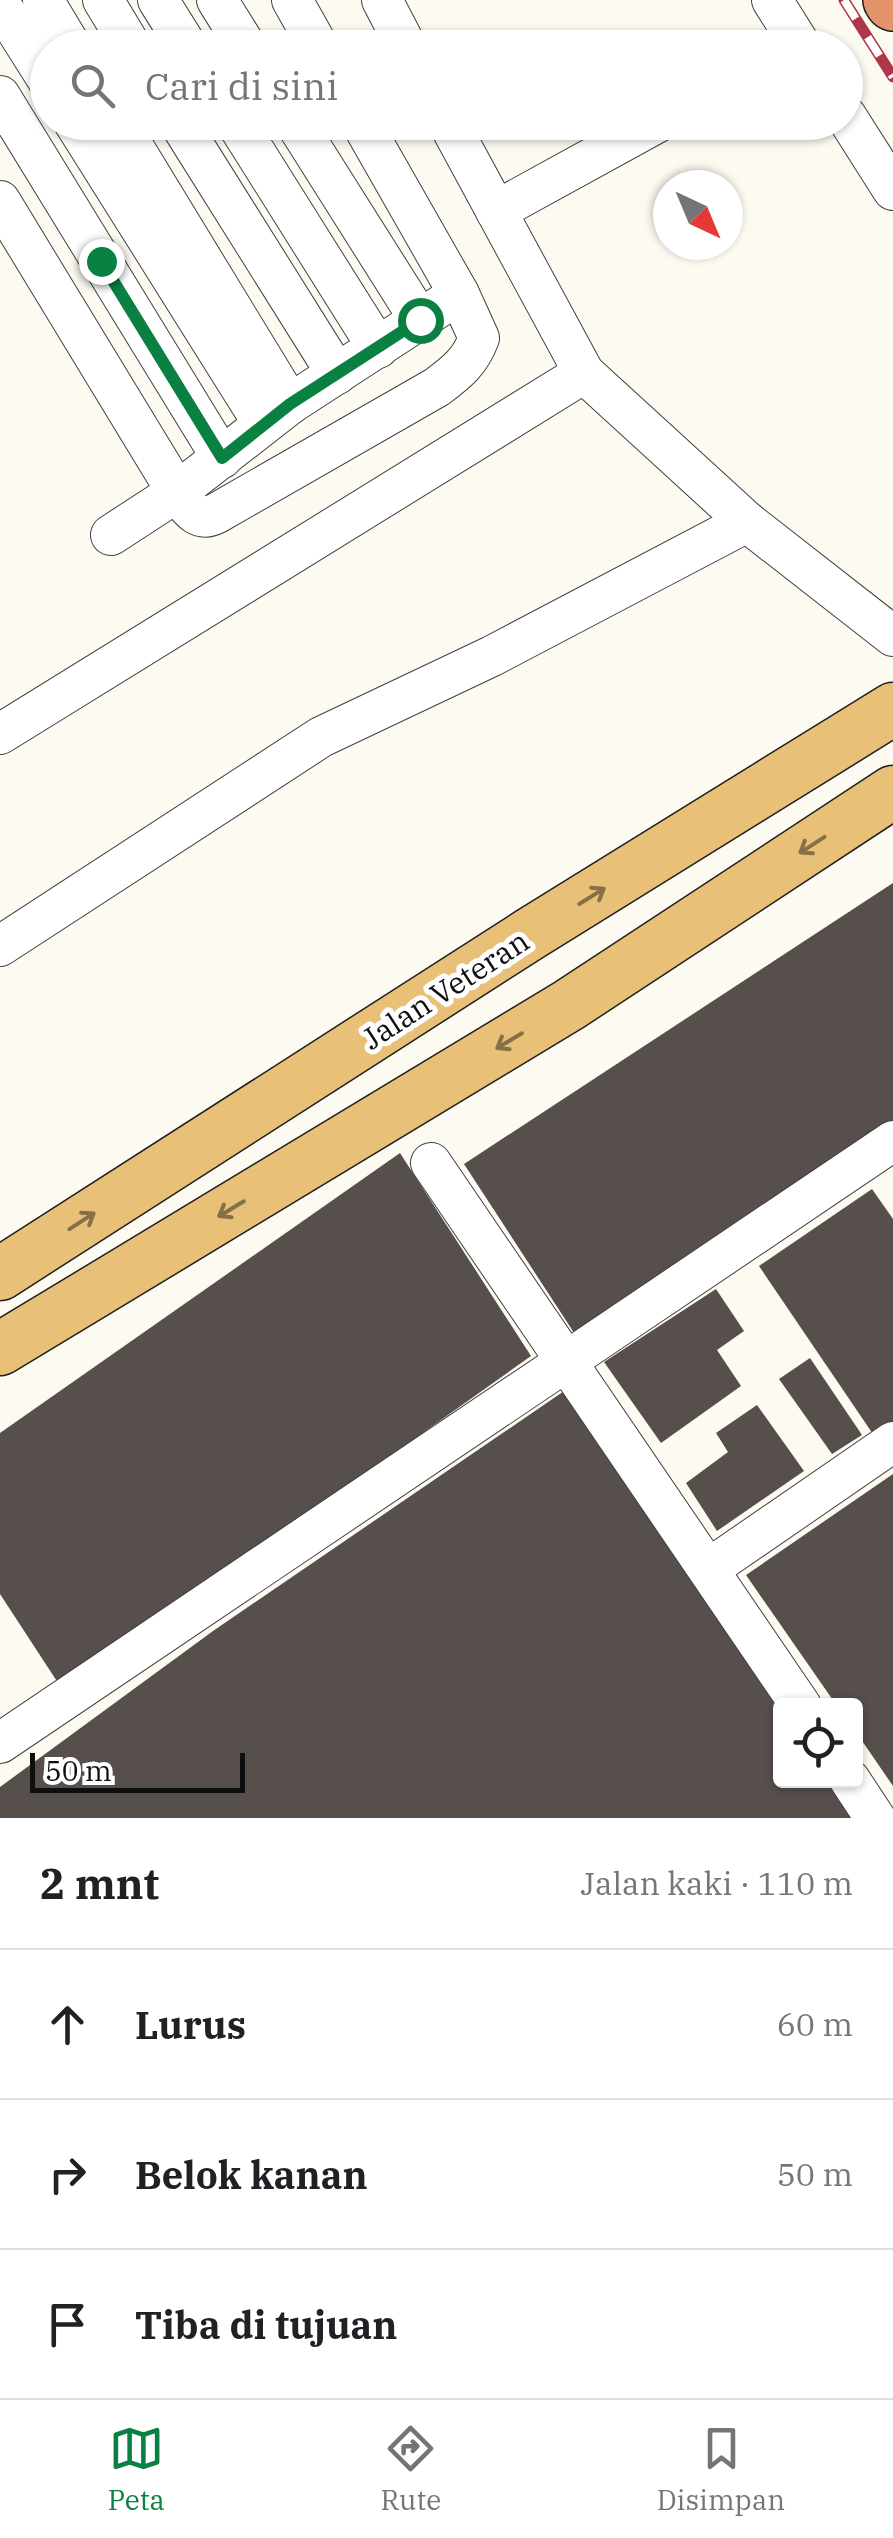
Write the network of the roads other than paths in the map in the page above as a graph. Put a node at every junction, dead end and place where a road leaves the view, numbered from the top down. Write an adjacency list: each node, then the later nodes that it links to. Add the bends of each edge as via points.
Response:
1 (43, 0): 9 (street)
2 (102, 0): 10 (street)
3 (158, 0): 11 (street)
4 (217, 0): 12 (street)
5 (292, 0): 13 (street)
6 (382, 0): 14 (street)
7 (772, 0): 15 (street)
8 (0, 4): 16 (street)
9 (61, 30)
10 (121, 30)
11 (177, 30)
12 (236, 30)
13 (309, 30)
14 (398, 30)
15 (791, 30)
16 (30, 52)
17 (0, 96): 36 (street)
18 (86, 140): 35 (street)
19 (128, 140): 35 (street)
20 (191, 140): 34 (street)
21 (247, 140): 32 (street)
22 (306, 140): 31 (street)
23 (371, 140): 30 (street)
24 (458, 140): 29 (street)
25 (626, 140): 29 (street)
26 (861, 140): 27 (street)
27 (893, 190)
28 (0, 202): 37 (street)
29 (496, 212): 33 (street)
30 (459, 294): 31 (street); 37 (street, via 479,338 470,360 437,387 209,518 196,515)
31 (420, 320): 32 (street)
32 (378, 348): 34 (street)
33 (584, 373): 38 (street); 42 (street)
34 (337, 374): 35 (street)
35 (276, 414): 36 (street)
36 (222, 458): 37 (street)
37 (177, 492): 39 (street)
38 (747, 522): 40 (street); 45 (street, via 492,656 321,736)
39 (111, 535)
40 (893, 636)
41 (893, 709): 44 (main road, Jalan Veteran, one-way to 41)
42 (0, 734)
43 (893, 792): 46 (main road, one-way to 46)
44 (530, 934): 46 (main road); 49 (main road, Jalan Veteran, one-way to 44)
45 (0, 946)
46 (569, 1005): 50 (main road, one-way to 50)
47 (893, 1140): 51 (street)
48 (431, 1163): 51 (street)
49 (0, 1274)
50 (0, 1349)
51 (568, 1361): 53 (street); 55 (street)
52 (893, 1442): 53 (street)
53 (710, 1568): 54 (street)
54 (796, 1698)
55 (6, 1725)
56 (855, 1788): 57 (street)
57 (875, 1818)

